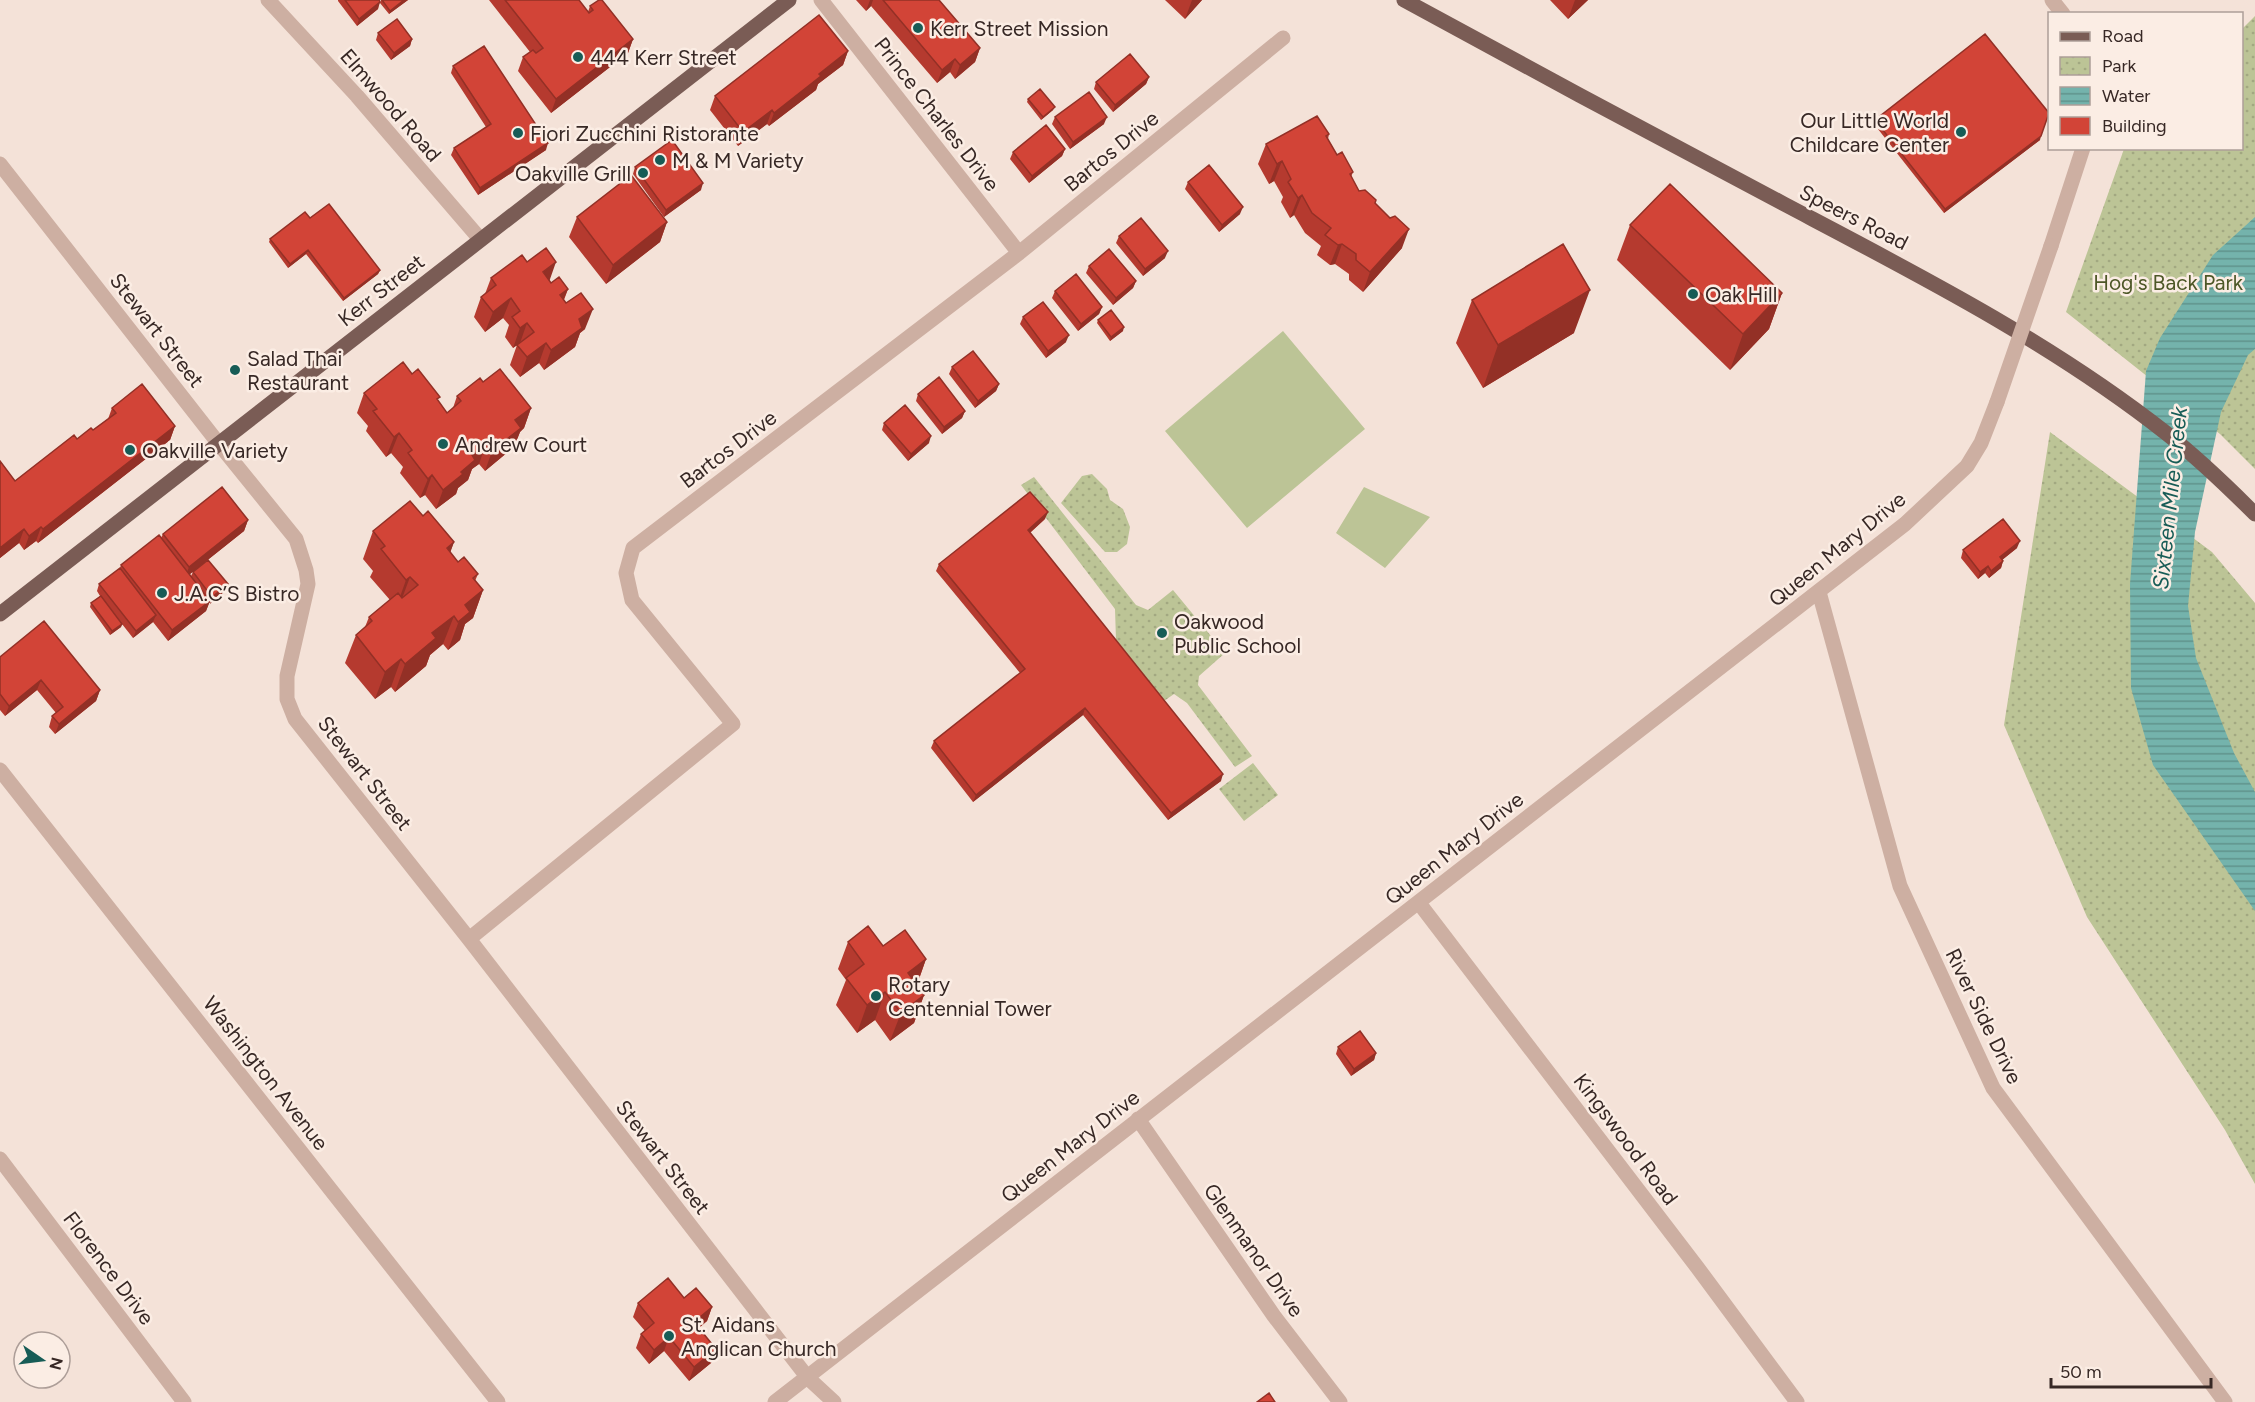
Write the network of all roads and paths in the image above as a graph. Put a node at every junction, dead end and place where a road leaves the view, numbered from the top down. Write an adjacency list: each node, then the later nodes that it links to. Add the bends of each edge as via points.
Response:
1 (268, 0): 10 (street, Elmwood Road)
2 (789, 0): 10 (main road, Kerr Street)
3 (821, 0): 11 (street, Prince Charles Drive)
4 (1404, 0): 13 (main road, Speers Road, via 1912,271 2064,361 2168,434)
5 (2052, 0): 6 (street)
6 (2061, 12)
7 (1283, 38): 11 (street, Bartos Drive)
8 (2081, 150): 14 (street, Queen Mary Drive, bridge, via 1997,402 1974,456 1905,524)
9 (0, 164): 12 (street, Stewart Street)
10 (480, 239): 12 (main road, Kerr Street)
11 (1019, 254): 18 (street, Bartos Drive, via 633,548 626,573 632,600 733,724)
12 (219, 444): 15 (main road, Kerr Street); 18 (street, Stewart Street, via 296,539 306,570 308,584 287,676 287,699 295,718)
13 (2255, 514)
14 (1819, 592): 17 (street, Queen Mary Drive); 28 (street, River Side Drive, via 1900,886 1993,1088)
15 (0, 614)
16 (0, 770): 23 (street, Washington Avenue)
17 (1419, 903): 19 (street, Queen Mary Drive); 27 (street, Kingswood Road)
18 (469, 939): 21 (street, Stewart Street)
19 (1138, 1119): 21 (street, Queen Mary Drive); 26 (street, Glenmanor Drive, via 1274,1316)
20 (0, 1159): 22 (street, Florence Drive)
21 (808, 1378): 24 (street, Queen Mary Drive); 25 (street, Stewart Street)
22 (184, 1402)
23 (498, 1402)
24 (775, 1402)
25 (834, 1402)
26 (1340, 1402)
27 (1797, 1402)
28 (2225, 1402)

